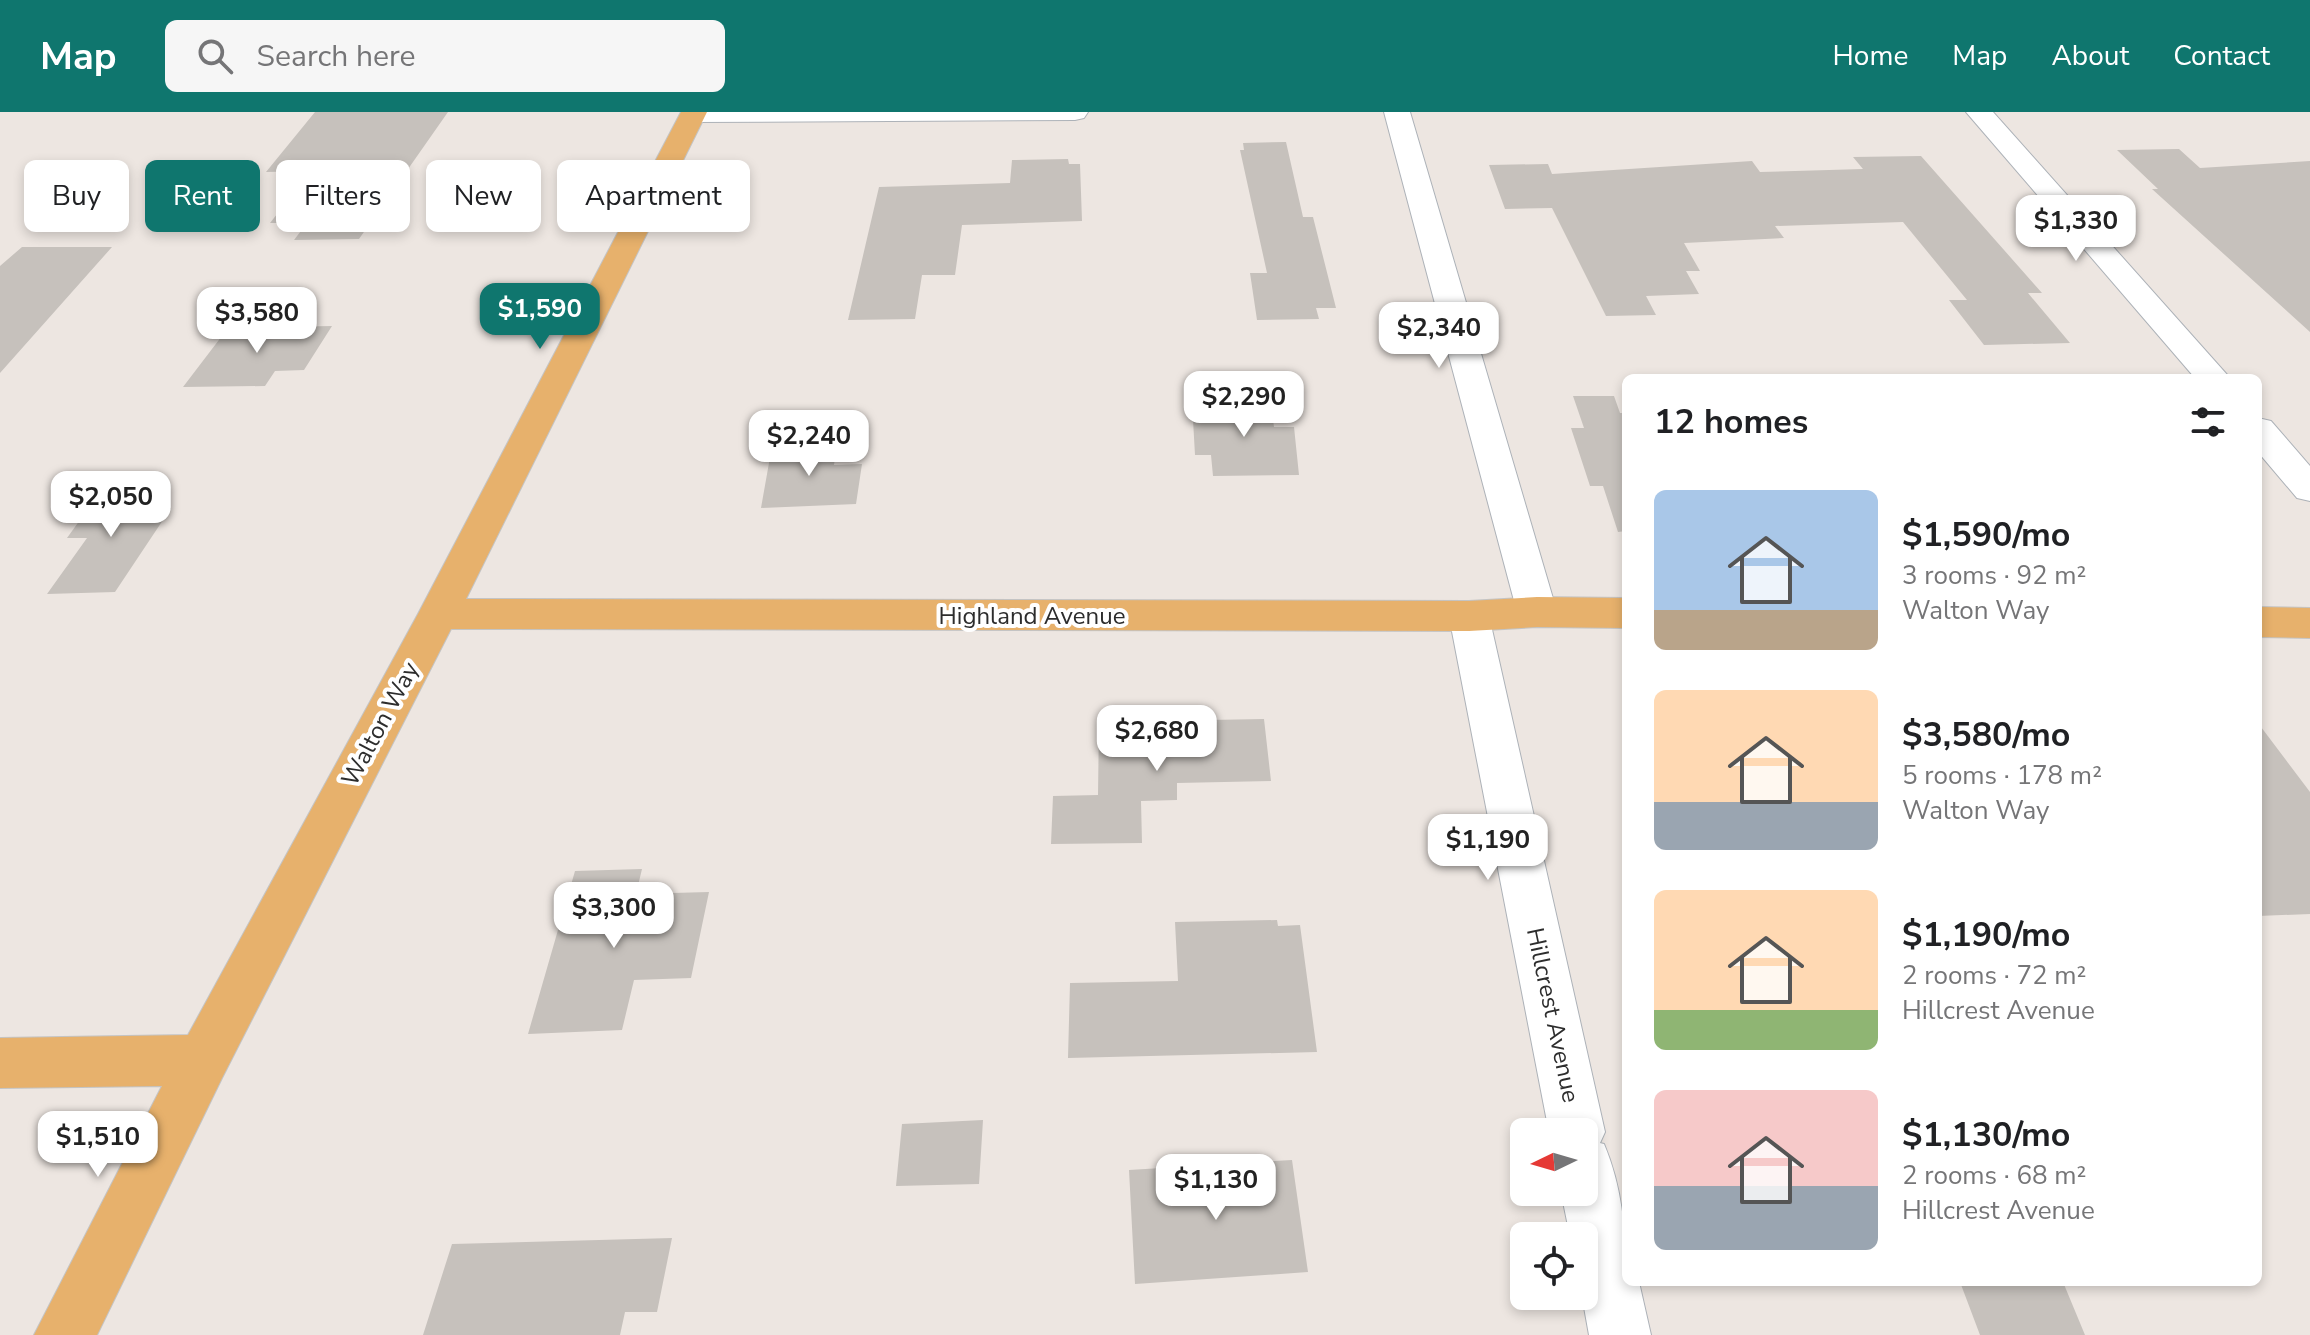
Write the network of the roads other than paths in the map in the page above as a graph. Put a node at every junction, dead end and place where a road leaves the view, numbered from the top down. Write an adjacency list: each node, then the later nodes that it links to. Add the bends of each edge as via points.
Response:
1 (1075, 112): 4 (street)
2 (1397, 112): 8 (street)
3 (1979, 112): 5 (street)
4 (694, 113): 10 (main road, Walton Way)
5 (2209, 374)
6 (2262, 434): 7 (street)
7 (2310, 489)
8 (1537, 612): 9 (main road, Highland Avenue); 11 (main road, Highland Avenue)
9 (1622, 613)
10 (438, 614): 11 (main road, Highland Avenue); 14 (main road, Walton Way)
11 (1469, 616): 16 (street, Hillcrest Avenue)
12 (2262, 622): 13 (main road)
13 (2310, 623)
14 (203, 1060): 15 (main road); 18 (main road, Walton Way)
15 (0, 1063)
16 (1574, 1118)
17 (1593, 1206): 19 (street)
18 (65, 1335)
19 (1620, 1335)

